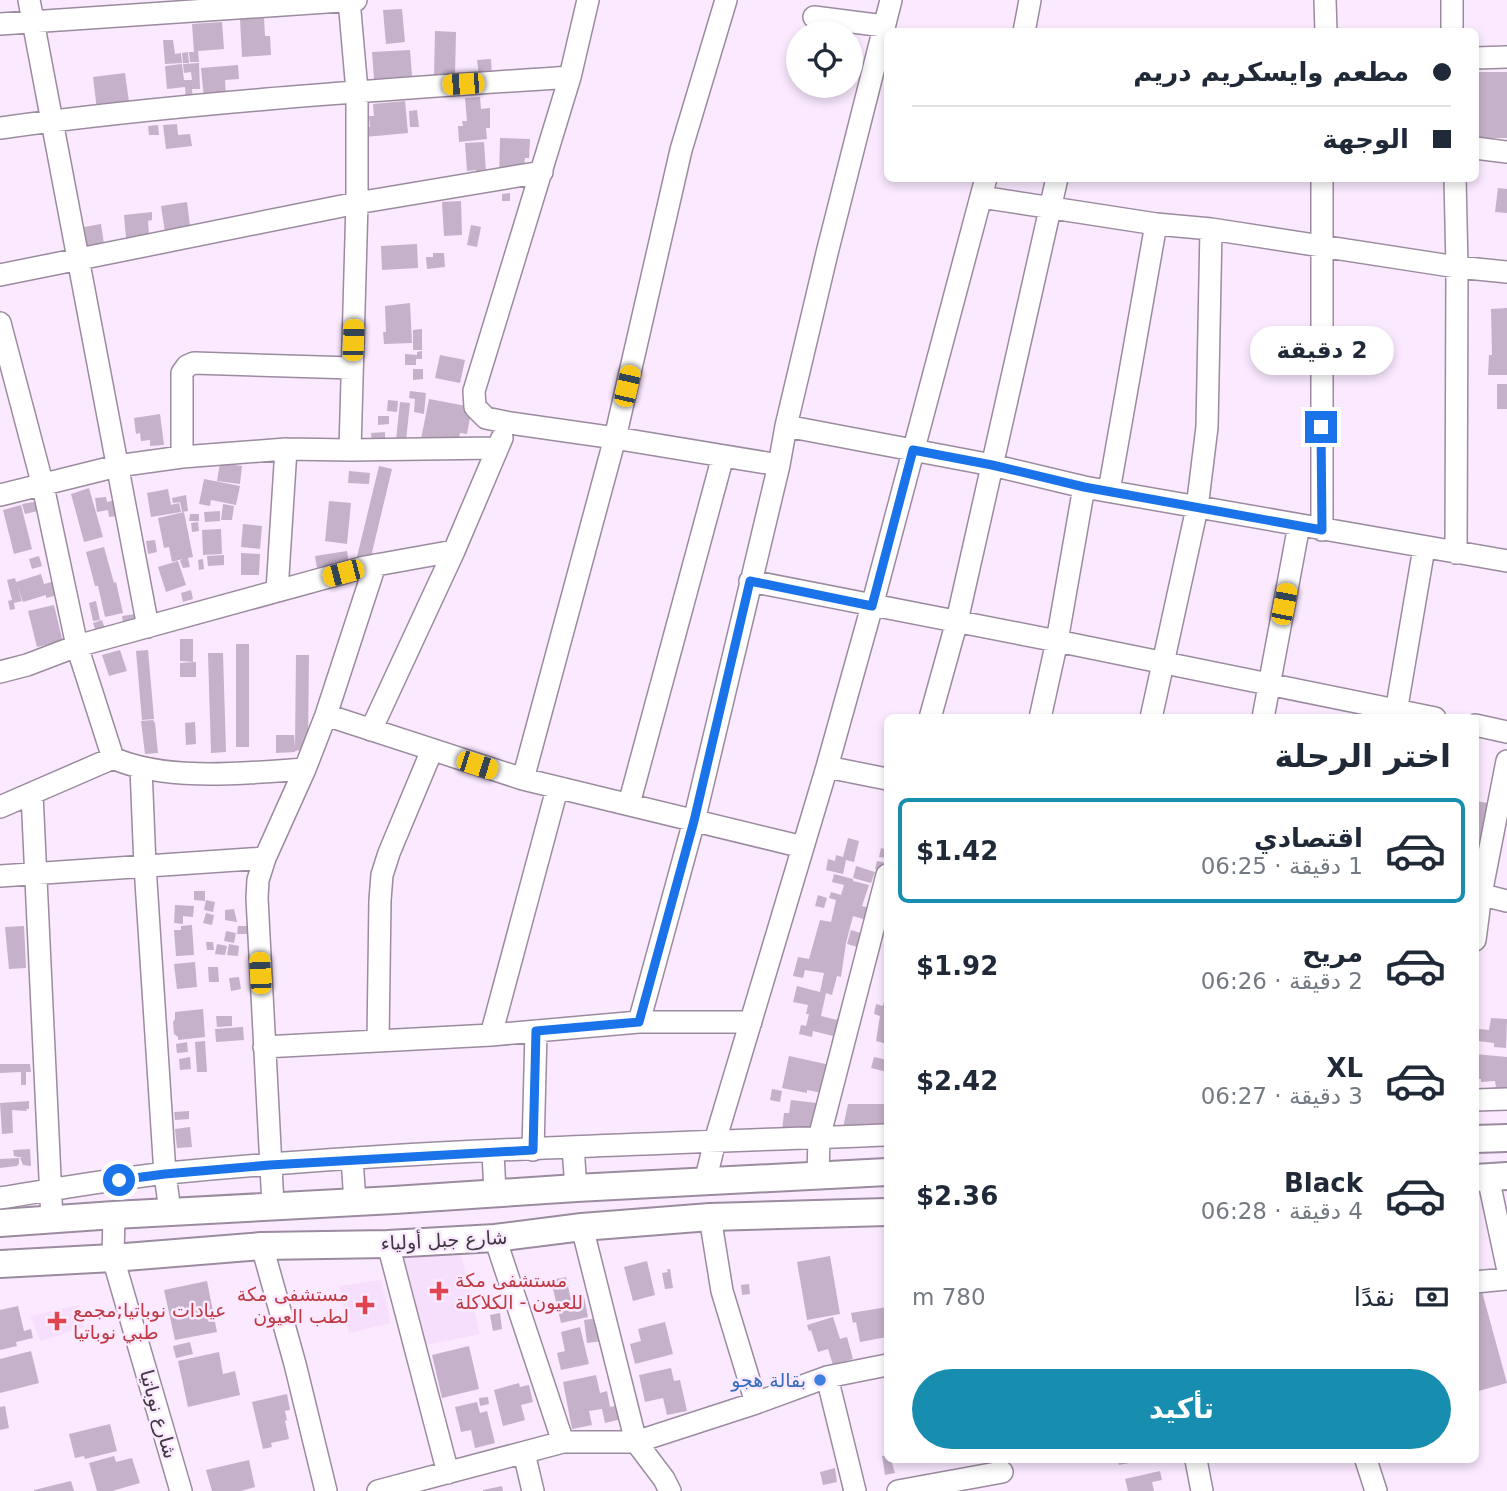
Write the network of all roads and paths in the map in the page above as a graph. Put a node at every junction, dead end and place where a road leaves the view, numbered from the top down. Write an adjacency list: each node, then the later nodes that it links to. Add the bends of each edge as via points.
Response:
1 (29, 0): 11 (street)
2 (349, 0): 3 (street); 11 (street); 20 (street)
3 (356, 0)
4 (588, 0): 19 (street)
5 (726, 0): 43 (street, via 681,150)
6 (891, 0): 13 (street)
7 (1030, 0): 14 (street)
8 (1325, 0): 15 (street)
9 (1452, 0): 16 (street)
10 (814, 17): 13 (street)
11 (33, 22): 12 (street); 21 (street)
12 (0, 24)
13 (884, 26): 42 (street)
14 (1025, 28)
15 (1325, 28)
16 (1452, 28)
17 (1507, 57): 18 (street)
18 (1479, 58)
19 (570, 77): 20 (street); 25 (street)
20 (357, 91): 21 (street); 30 (street)
21 (51, 121): 22 (street); 35 (street)
22 (0, 128)
23 (1479, 148): 24 (street)
24 (1507, 152)
25 (542, 172): 30 (street); 41 (street, via 474,391 475,407 486,418)
26 (1056, 182): 31 (street)
27 (1322, 182): 34 (street)
28 (1455, 182): 36 (street)
29 (984, 188): 31 (street); 47 (street)
30 (357, 203): 35 (street); 40 (street)
31 (1050, 208): 32 (street); 51 (street)
32 (1156, 224): 33 (street); 55 (street)
33 (1211, 229): 34 (street); 57 (street, via 1207,426)
34 (1321, 247): 36 (street); 59 (street)
35 (77, 258): 38 (street); 52 (street)
36 (1457, 267): 37 (street); 62 (street)
37 (1507, 272)
38 (0, 275)
39 (0, 323): 53 (street)
40 (352, 368): 46 (street); 49 (street, via 187,366 182,373)
41 (510, 423): 43 (street); 44 (street)
42 (786, 426): 47 (street); 50 (street)
43 (615, 438): 48 (street); 91 (street)
44 (497, 448): 46 (street); 61 (street)
45 (286, 449): 46 (street); 49 (street); 66 (street)
46 (350, 450)
47 (913, 450): 51 (street); 67 (street)
48 (723, 456): 50 (street); 94 (street)
49 (182, 457): 52 (street)
50 (779, 465): 65 (street)
51 (992, 465): 54 (street); 68 (street)
52 (117, 466): 53 (street); 69 (street)
53 (43, 486): 56 (street); 71 (street)
54 (1084, 487): 55 (street); 70 (street)
55 (1109, 491): 57 (street)
56 (0, 495)
57 (1197, 508): 58 (street); 72 (street)
58 (1299, 525): 59 (street); 74 (street)
59 (1322, 530): 60 (street)
60 (1424, 548): 62 (street); 79 (street)
61 (454, 551): 64 (street); 82 (street)
62 (1456, 553): 63 (street)
63 (1507, 561)
64 (374, 565): 66 (street); 80 (street)
65 (750, 581): 67 (street); 96 (street)
66 (277, 591): 69 (street)
67 (872, 606): 68 (street); 87 (street)
68 (957, 621): 70 (street); 75 (street)
69 (148, 627): 71 (street)
70 (1057, 641): 72 (street); 76 (street)
71 (77, 646): 73 (street); 85 (street)
72 (1162, 663): 74 (street); 77 (street)
73 (0, 672)
74 (1268, 684): 78 (street); 79 (street)
75 (931, 714)
76 (1041, 714)
77 (1152, 714)
78 (1264, 714)
79 (1395, 714)
80 (326, 715): 82 (street); 89 (street)
81 (1479, 726): 83 (street)
82 (372, 730): 84 (street)
83 (1507, 732)
84 (432, 750): 91 (street); 110 (street, via 382,875)
85 (113, 758): 88 (street); 93 (street)
86 (1507, 761): 103 (street)
87 (827, 767): 90 (street); 97 (street)
88 (141, 768): 89 (street, via 238,774); 99 (street)
89 (305, 769): 98 (street)
90 (884, 778)
91 (523, 779): 92 (street)
92 (558, 789): 94 (street); 109 (street)
93 (32, 794): 95 (street); 100 (street)
94 (628, 804): 96 (street)
95 (0, 807)
96 (694, 821): 97 (street); 106 (street)
97 (803, 848): 107 (street)
98 (265, 858): 99 (street); 111 (street, via 257,898)
99 (145, 866): 100 (street); 125 (street)
100 (36, 873): 101 (street); 130 (street)
101 (0, 876)
102 (884, 887): 115 (street)
103 (1479, 889)
104 (1479, 894): 105 (street)
105 (1507, 901)
106 (639, 1022): 107 (street); 108 (street)
107 (751, 1022): 118 (street)
108 (536, 1031): 109 (street); 120 (street)
109 (491, 1034): 110 (street)
110 (378, 1041): 111 (street)
111 (264, 1047): 123 (street)
112 (1507, 1099): 113 (street)
113 (1479, 1100)
114 (884, 1135): 115 (street)
115 (819, 1138): 118 (street); 126 (street)
116 (1507, 1138): 117 (main road)
117 (1479, 1139)
118 (715, 1141): 119 (street); 128 (street)
119 (573, 1148): 120 (street); 129 (street)
120 (533, 1150): 121 (street)
121 (493, 1152): 122 (street); 131 (street)
122 (352, 1159): 123 (street); 133 (street)
123 (270, 1165): 125 (street); 134 (street)
124 (884, 1172): 126 (main road)
125 (165, 1174): 130 (street); 135 (street)
126 (818, 1175): 128 (main road)
127 (1490, 1177): 147 (street)
128 (705, 1182): 129 (main road)
129 (576, 1188): 131 (main road)
130 (50, 1190): 132 (street); 139 (street)
131 (495, 1193): 133 (main road)
132 (0, 1198)
133 (355, 1202): 134 (main road)
134 (273, 1205): 135 (main road)
135 (170, 1211): 137 (main road)
136 (884, 1212): 138 (main road, شارع جبل أولياء)
137 (114, 1215): 139 (main road); 145 (street, شارع نوباتيا)
138 (710, 1217): 141 (main road, شارع جبل أولياء); 152 (street, via 722,1291)
139 (52, 1220): 140 (main road)
140 (0, 1223)
141 (582, 1227): 142 (main road, شارع جبل أولياء); 154 (street)
142 (495, 1238): 143 (main road, شارع جبل أولياء); 153 (street)
143 (388, 1244): 144 (main road, شارع جبل أولياء); 158 (street)
144 (262, 1246): 145 (main road, شارع جبل أولياء); 161 (street)
145 (113, 1258): 146 (main road, شارع جبل أولياء); 160 (street, شارع نوباتيا)
146 (0, 1264)
147 (1507, 1266)
148 (1507, 1279): 149 (street)
149 (1479, 1282)
150 (884, 1367): 151 (street)
151 (827, 1377): 152 (street); 165 (street)
152 (756, 1403): 154 (street)
153 (563, 1442): 154 (street); 155 (street)
154 (636, 1442): 164 (street)
155 (523, 1453): 158 (street); 163 (street)
156 (1197, 1463): 167 (street)
157 (1368, 1463): 168 (street)
158 (448, 1473): 162 (street)
159 (1003, 1474): 166 (street)
160 (181, 1491)
161 (326, 1491)
162 (378, 1491)
163 (533, 1491)
164 (670, 1491)
165 (855, 1491)
166 (898, 1491)
167 (1202, 1491)
168 (1376, 1491)

